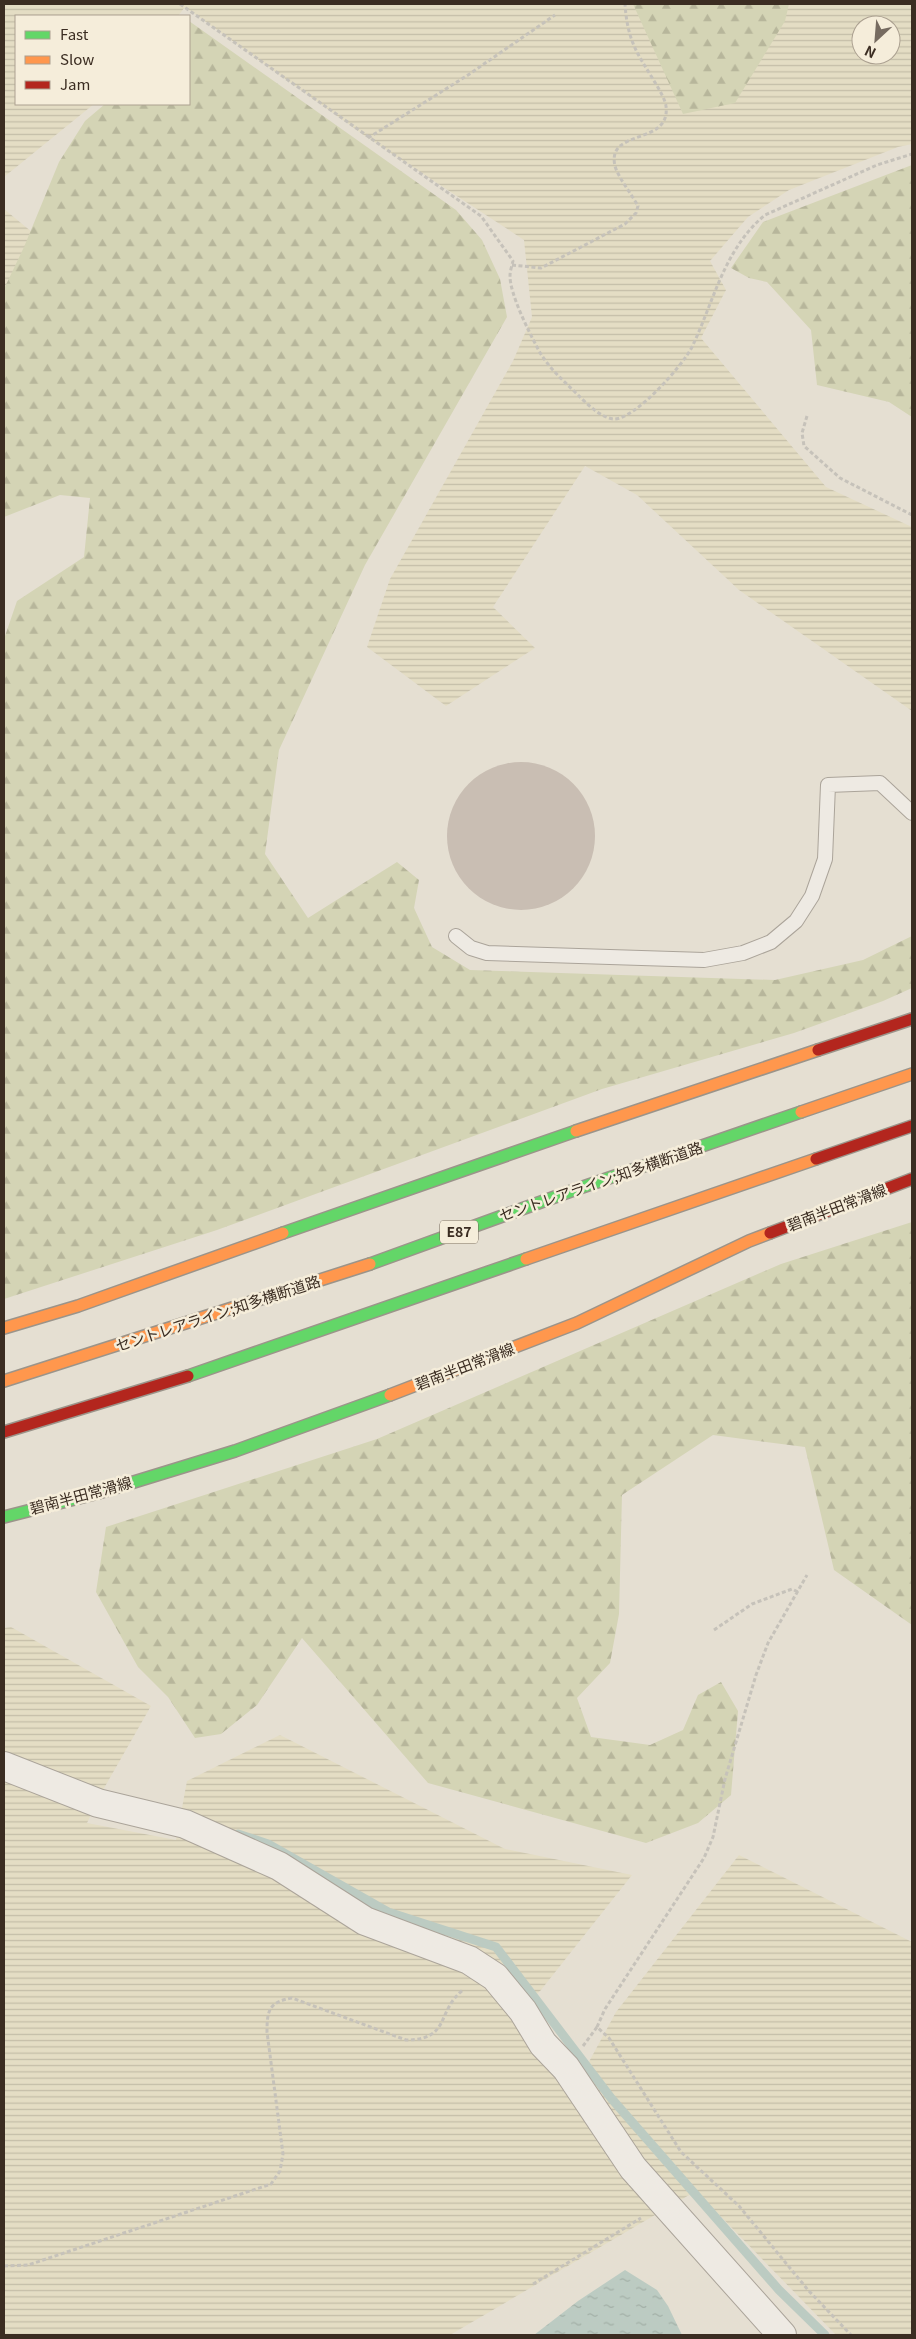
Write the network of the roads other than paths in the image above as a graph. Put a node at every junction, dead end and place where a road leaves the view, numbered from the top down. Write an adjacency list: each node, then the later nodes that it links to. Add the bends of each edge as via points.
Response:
1 (912, 813): 2 (lane, via 880,783 828,785 825,859 812,896 796,921 771,942 744,953 704,960 487,954 471,948)
2 (456, 936)
3 (912, 1019): 7 (main road, via 482,1162 78,1306)
4 (912, 1074): 8 (main road, セントレアライン;知多横断道路 / E87, via 574,1190 346,1273)
5 (912, 1126): 9 (main road, via 162,1385)
6 (912, 1179): 10 (main road, 碧南半田常滑線, via 749,1241 577,1323 446,1375 235,1451)
7 (4, 1328)
8 (4, 1381)
9 (4, 1432)
10 (4, 1516)
11 (4, 1766): 12 (street, via 98,1803 186,1824 279,1866 364,1921 469,1960 495,1977 523,2011 543,2044 566,2068 633,2168)
12 (782, 2335)

